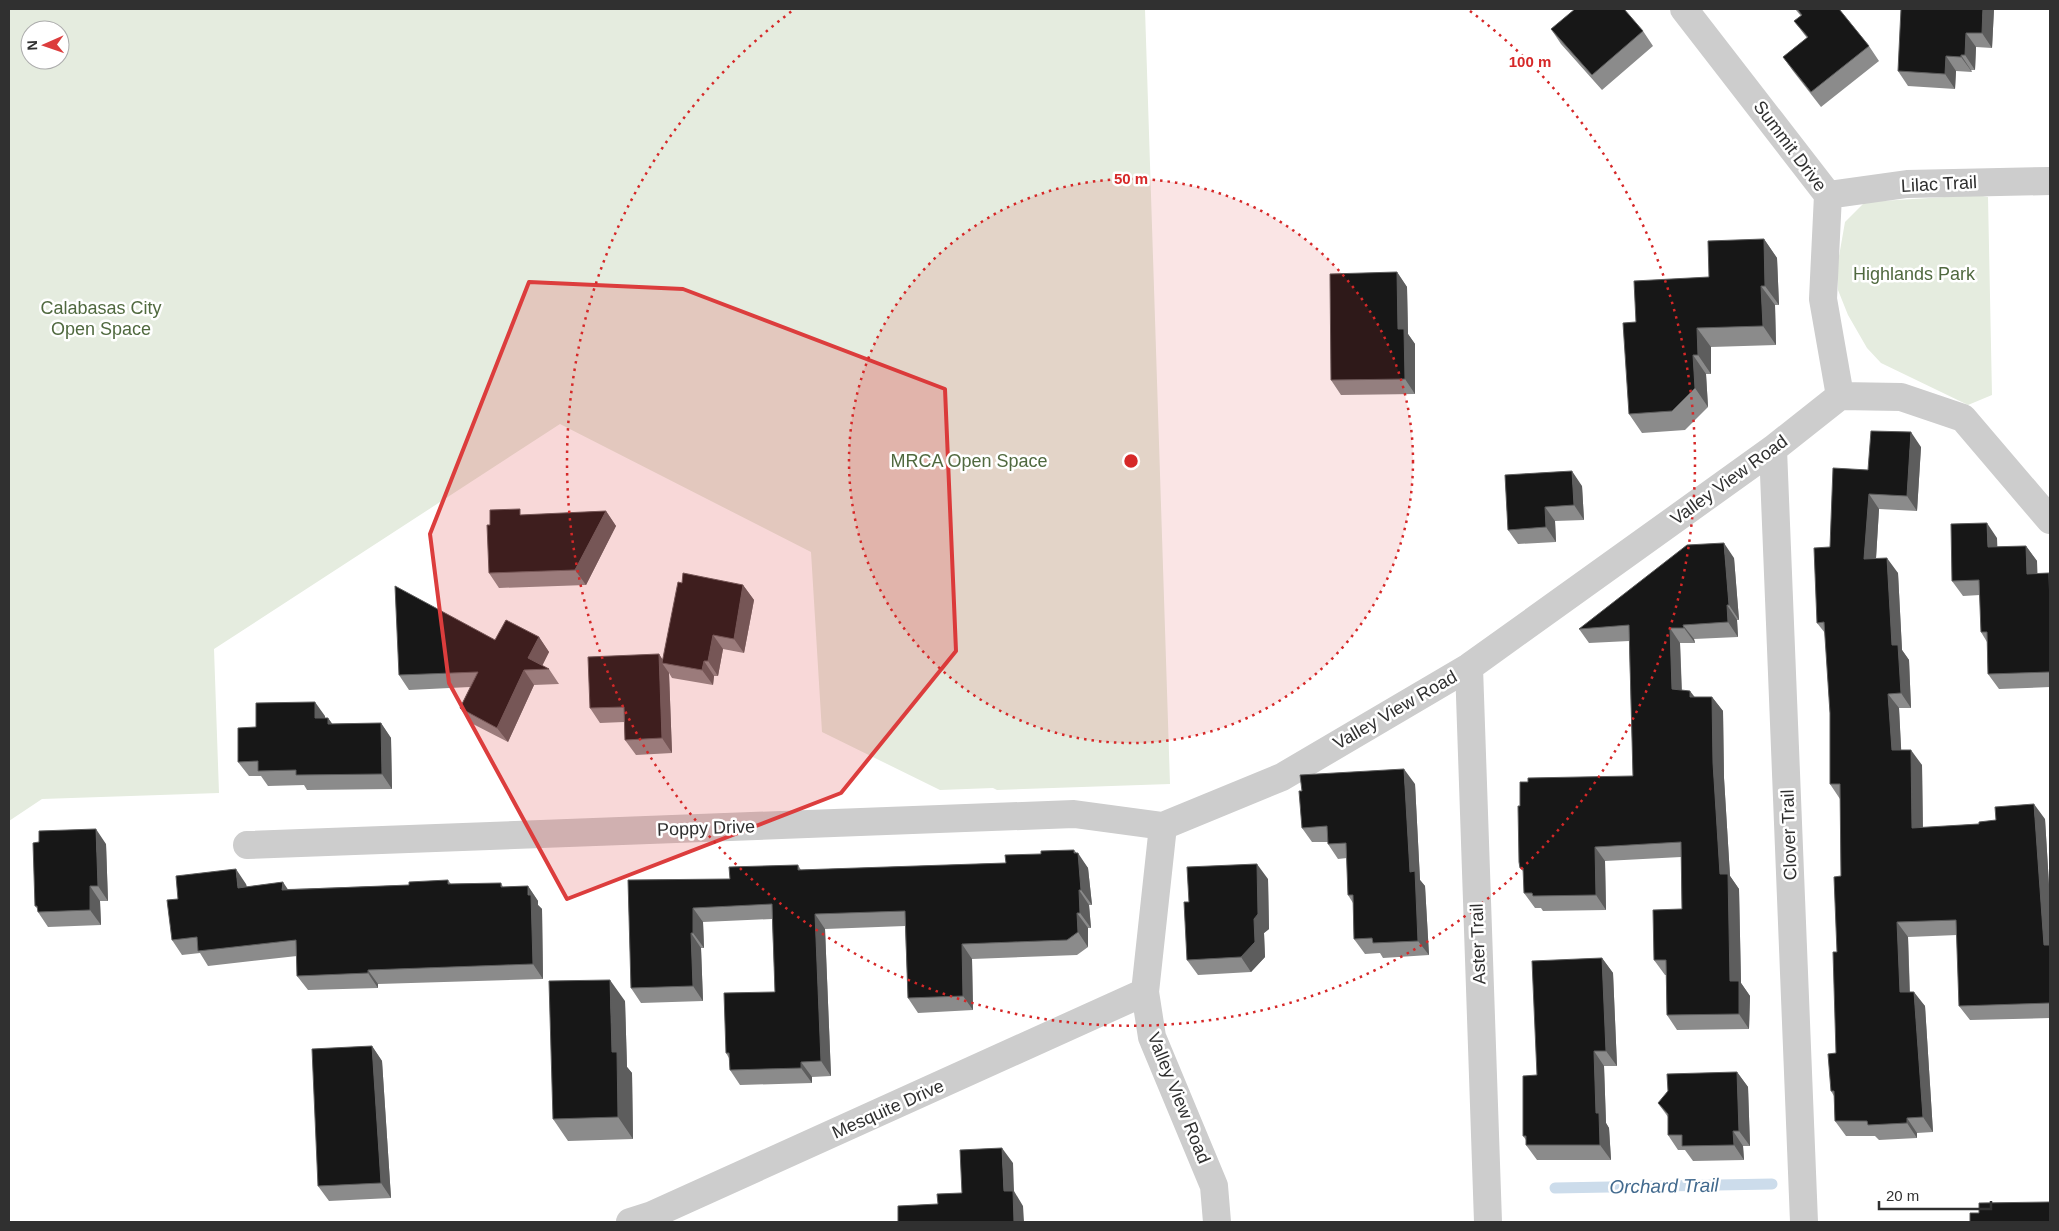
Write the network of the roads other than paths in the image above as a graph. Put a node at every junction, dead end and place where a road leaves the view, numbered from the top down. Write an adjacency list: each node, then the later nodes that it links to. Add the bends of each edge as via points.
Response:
1 (1684, 9): 3 (street, Summit Drive)
2 (2050, 181): 3 (street, Lilac Trail, via 1906,184)
3 (1828, 195): 4 (street, Summit Drive, via 1824,299)
4 (1840, 396): 5 (street, Valley View Road); 6 (street, via 1901,397 1963,418)
5 (1773, 449): 7 (street, Valley View Road); 14 (street, Clover Trail)
6 (2050, 520)
7 (1469, 667): 8 (street, Valley View Road, via 1282,777); 13 (street, Aster Trail)
8 (1163, 826): 9 (street, Poppy Drive, via 1074,814); 10 (street, Valley View Road)
9 (247, 845)
10 (1145, 992): 11 (street, Mesquite Drive, via 661,1211); 12 (street, Valley View Road, via 1152,1037 1214,1186)
11 (630, 1222)
12 (1217, 1222)
13 (1488, 1222)
14 (1804, 1222)

